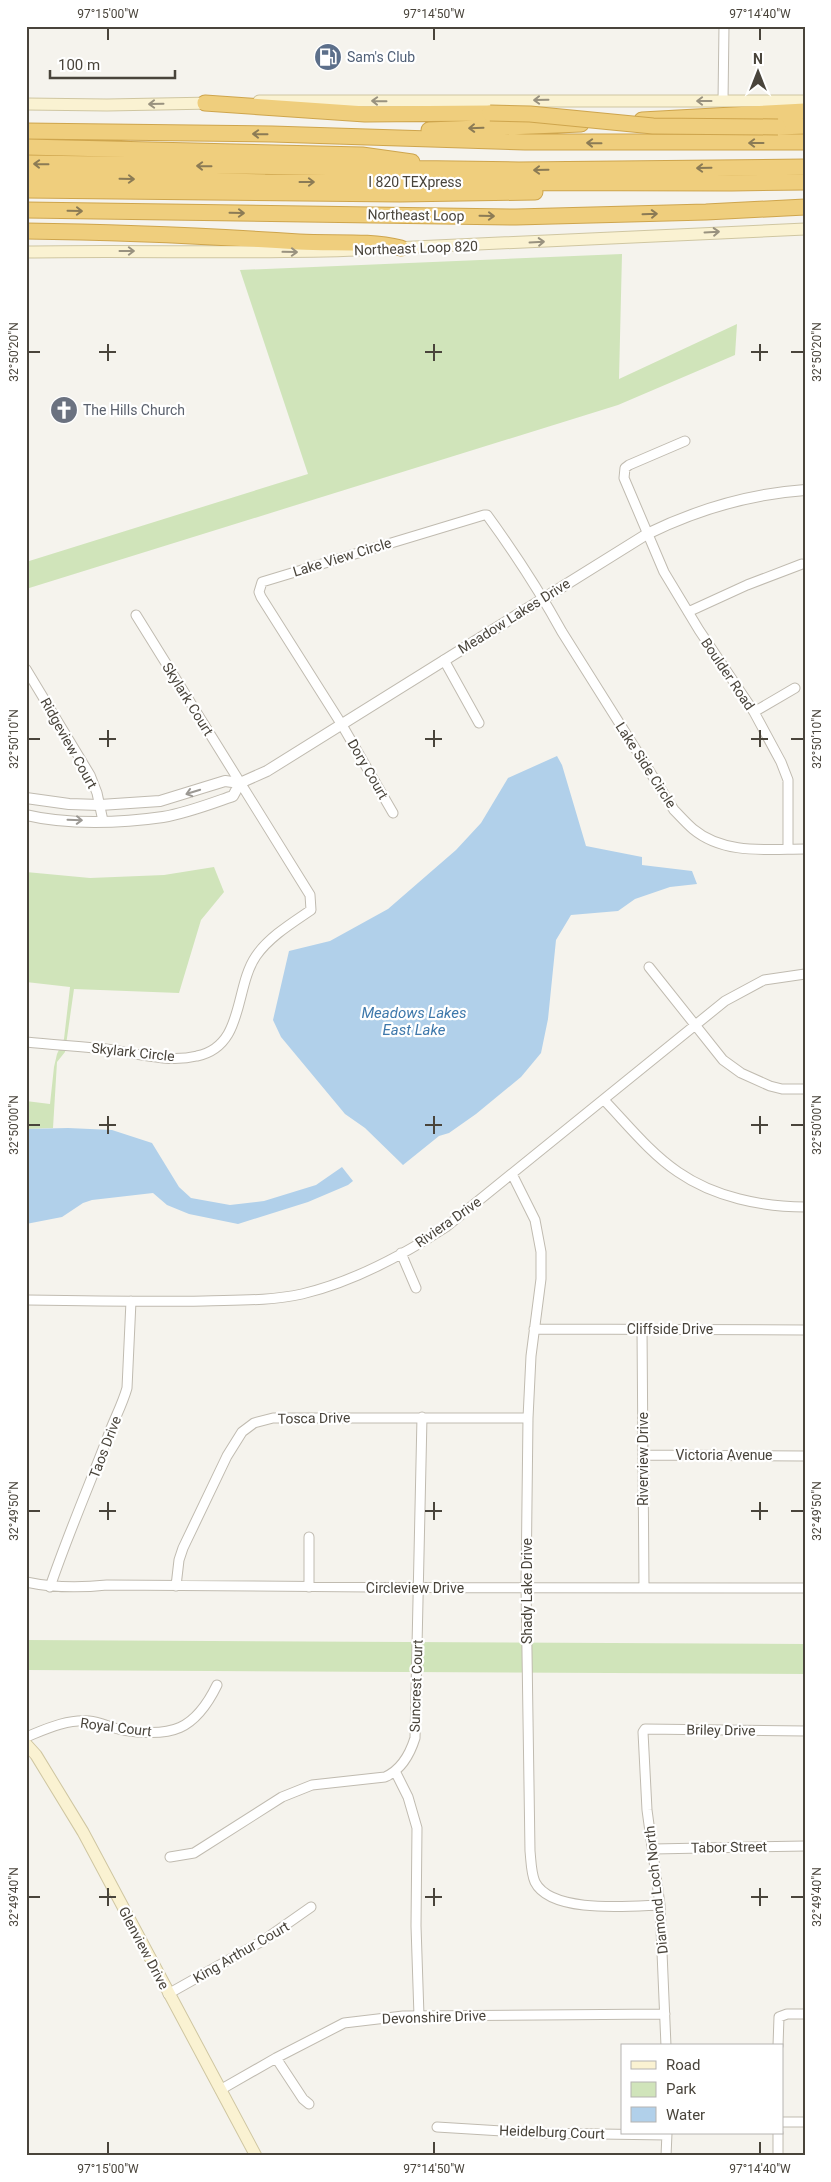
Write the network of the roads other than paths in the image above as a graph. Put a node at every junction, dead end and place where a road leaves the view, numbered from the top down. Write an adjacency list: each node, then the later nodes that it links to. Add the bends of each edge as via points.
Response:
1 (724, 26): 2 (street)
2 (723, 101): 3 (main road); 4 (main road, one-way to 4, via 285,100)
3 (805, 101)
4 (205, 103): 5 (main road, one-way to 5); 7 (highway, bridge, via 365,114 530,114 653,126)
5 (26, 104)
6 (805, 111): 9 (highway, one-way to 9, via 434,130)
7 (805, 126)
8 (26, 132): 9 (highway, one-way to 8)
9 (379, 137): 10 (highway, one-way to 9, via 612,144)
10 (805, 142)
11 (26, 147): 14 (highway, via 362,155)
12 (26, 164): 14 (highway, I 820 TEXpress, one-way to 12)
13 (805, 167): 14 (highway, I 820 TEXpress, one-way to 14)
14 (445, 169)
15 (26, 176): 17 (highway, I 820 TEXpress, one-way to 17, via 265,182)
16 (805, 182): 17 (highway, I 820 TEXpress)
17 (672, 183): 18 (highway, via 648,191 430,194)
18 (26, 190)
19 (805, 207): 20 (highway, Northeast Loop, one-way to 19, via 516,216)
20 (26, 210)
21 (805, 229): 23 (main road, Northeast Loop 820, one-way to 21)
22 (26, 231): 23 (highway, via 380,243)
23 (401, 248): 24 (main road, Northeast Loop 820, one-way to 23, via 300,252)
24 (26, 252)
25 (685, 441): 27 (street, Boulder Road, via 625,468 624,478)
26 (805, 490): 27 (street, Meadow Lakes Drive, via 760,495 718,505)
27 (647, 534): 29 (street, Meadow Lakes Drive); 30 (street, Boulder Road, via 664,572)
28 (802, 564): 30 (street)
29 (542, 598): 32 (street, Meadow Lakes Drive); 37 (street, Lake View Circle, via 515,552 487,515 262,582 261,597); 44 (street, Lake Side Circle, via 674,810 694,830 715,842 756,850)
30 (688, 612): 35 (street, Boulder Road)
31 (136, 615): 38 (street, Skylark Court)
32 (444, 660): 36 (street); 37 (street, Meadow Lakes Drive)
33 (26, 669): 40 (street, Ridgeview Court, via 90,775)
34 (795, 688): 35 (street)
35 (754, 712): 44 (street, Boulder Road, via 788,780)
36 (480, 723)
37 (342, 725): 38 (street, Meadow Lakes Drive, via 268,771); 41 (street, Dory Court)
38 (240, 783): 40 (street, Meadow Lakes Drive, one-way to 40, via 225,781 160,801); 43 (street, Meadow Lakes Drive, via 233,796 183,813); 49 (street, Skylark Circle, via 312,904 311,910 275,937 255,958 237,1016 225,1039 202,1055 186,1057 157,1057)
39 (26, 798): 40 (street, Meadow Lakes Drive)
40 (100, 805): 43 (street, Ridgeview Court)
41 (393, 813)
42 (26, 814): 43 (street, Meadow Lakes Drive, one-way to 43)
43 (103, 821)
44 (788, 849): 45 (street, Lake Side Circle)
45 (805, 849)
46 (649, 967): 48 (street)
47 (805, 974): 48 (street, Riviera Drive, via 764,980 725,1001)
48 (694, 1024): 50 (street, via 723,1060 741,1073 782,1089); 51 (street, Riviera Drive)
49 (26, 1042)
50 (805, 1089)
51 (604, 1100): 52 (street, Riviera Drive); 53 (street, via 678,1172 727,1195 782,1207)
52 (512, 1174): 54 (street, Riviera Drive, via 446,1227); 58 (street, Shady Lake Drive, via 532,1212 538,1232 541,1279)
53 (805, 1207)
54 (401, 1253): 55 (street); 57 (street, Riviera Drive, via 365,1272 323,1288 280,1298)
55 (416, 1288)
56 (26, 1300): 57 (street, Riviera Drive)
57 (131, 1301): 69 (street, Taos Drive, via 123,1402)
58 (534, 1329): 59 (street, Cliffside Drive); 62 (street, Shady Lake Drive)
59 (642, 1329): 60 (street, Cliffside Drive); 63 (street, Riverview Drive)
60 (805, 1330)
61 (422, 1417): 62 (street, Tosca Drive); 67 (street, Tosca Drive, via 273,1418 254,1423 242,1432 227,1456 183,1548); 71 (street, Suncrest Court)
62 (528, 1418): 68 (street, Shady Lake Drive)
63 (643, 1455): 64 (street, Victoria Avenue); 72 (street, Riverview Drive)
64 (805, 1456)
65 (309, 1537): 70 (street)
66 (26, 1582): 69 (street, Circleview Drive)
67 (176, 1586): 69 (street, Circleview Drive); 70 (street, Circleview Drive)
68 (526, 1586): 71 (street, Circleview Drive); 72 (street, Circleview Drive); 83 (street, Shady Lake Drive, via 530,1851 535,1881 557,1899 581,1904)
69 (50, 1587)
70 (309, 1587): 71 (street, Circleview Drive)
71 (419, 1588): 79 (street, Suncrest Court, via 415,1738)
72 (644, 1588): 73 (street, Circleview Drive)
73 (805, 1588)
74 (217, 1685): 77 (street, Royal Court, via 202,1712 176,1729 122,1730 91,1721 76,1721)
75 (805, 1731): 76 (street, Briley Drive, via 645,1729)
76 (642, 1735): 81 (street, Diamond Loch North, via 647,1810)
77 (26, 1738)
78 (26, 1744): 85 (main road, Glenview Drive, via 36,1755 82,1832)
79 (395, 1772): 82 (street, via 361,1781 312,1785 282,1797 194,1853); 88 (street, via 408,1797 417,1828)
80 (805, 1846): 81 (street, Tabor Street)
81 (654, 1848): 83 (street, Diamond Loch North)
82 (170, 1857)
83 (660, 1905): 86 (street, Diamond Loch North)
84 (311, 1907): 85 (street, King Arthur Court, via 264,1940)
85 (168, 1994): 92 (main road, Glenview Drive)
86 (665, 2014): 88 (street, Devonshire Drive); 89 (street, Diamond Loch North)
87 (805, 2014): 90 (street, via 779,2017)
88 (419, 2016): 91 (street, Devonshire Drive, via 344,2023)
89 (666, 2044)
90 (778, 2044)
91 (276, 2058): 92 (street, Devonshire Drive); 93 (street)
92 (220, 2090): 100 (main road, Glenview Drive)
93 (309, 2104)
94 (784, 2122): 95 (street)
95 (805, 2122)
96 (437, 2127): 97 (street, Heidelburg Court)
97 (621, 2134)
98 (667, 2134): 101 (street)
99 (778, 2134): 102 (street)
100 (256, 2156)
101 (666, 2156)
102 (778, 2156)

